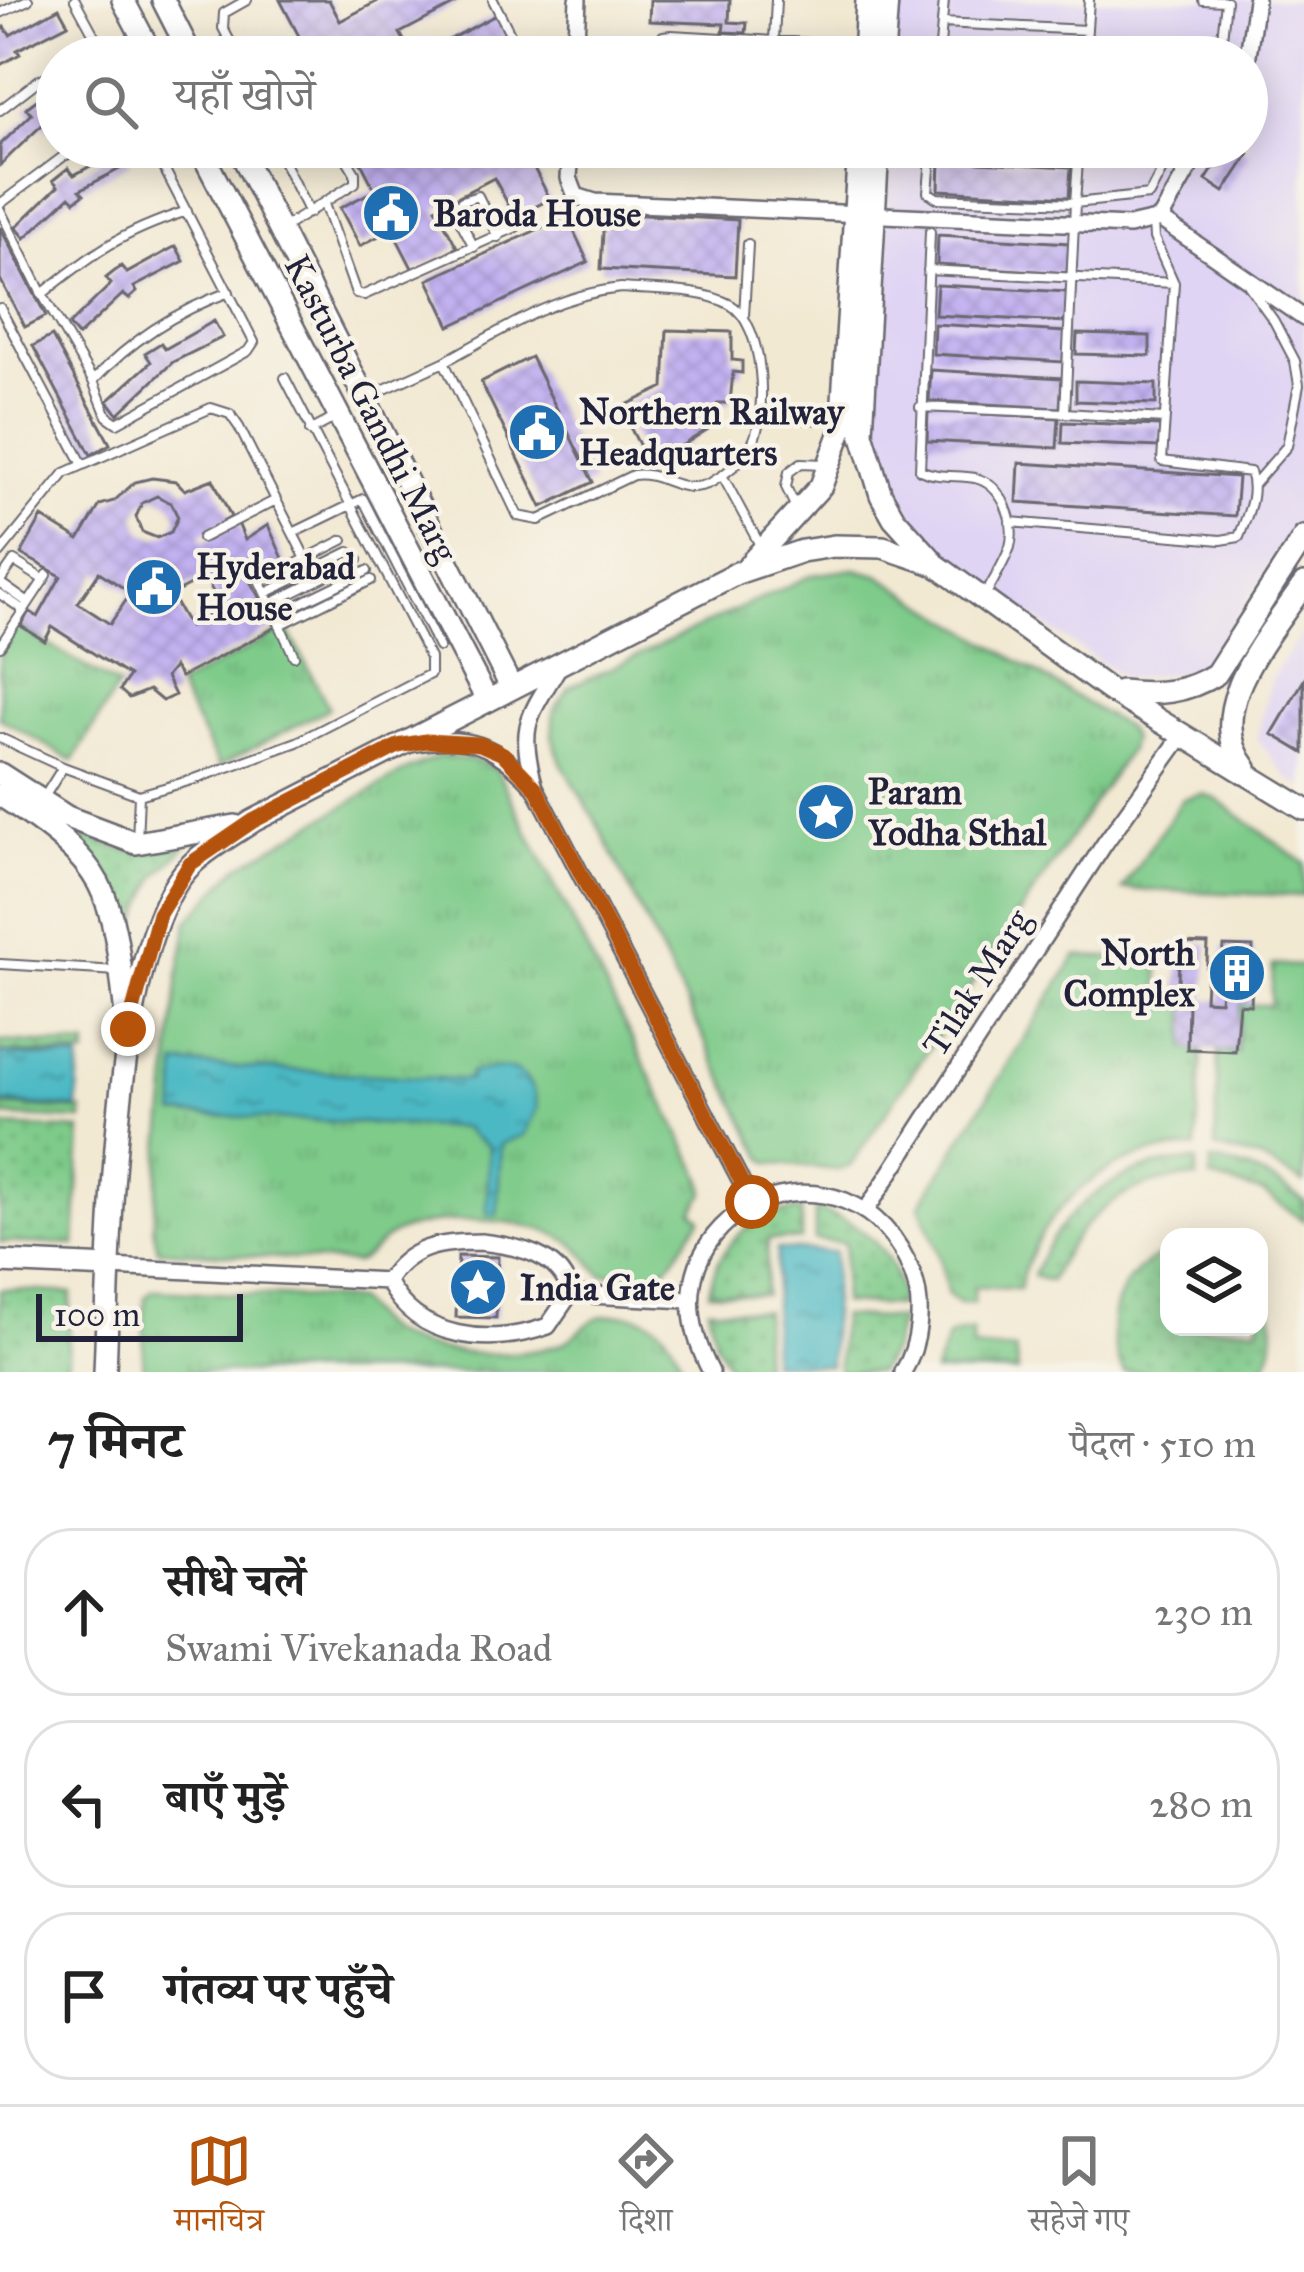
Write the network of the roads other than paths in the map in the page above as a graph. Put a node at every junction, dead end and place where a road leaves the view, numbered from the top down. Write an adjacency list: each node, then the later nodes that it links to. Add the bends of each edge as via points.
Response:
1 (28, 0): 16 (lane)
2 (75, 0): 19 (lane)
3 (123, 0): 20 (main road)
4 (163, 0): 21 (main road)
5 (247, 0): 22 (lane, via 224,13)
6 (493, 0): 23 (lane)
7 (578, 0): 24 (street)
8 (776, 0): 27 (lane)
9 (867, 0): 28 (main road)
10 (887, 0): 29 (main road)
11 (944, 0): 17 (lane)
12 (1089, 0): 18 (lane)
13 (1203, 0): 15 (lane)
14 (1256, 0): 33 (street)
15 (1226, 1): 32 (lane)
16 (0, 13)
17 (942, 23): 18 (lane); 30 (lane)
18 (1087, 30): 31 (lane)
19 (95, 36)
20 (142, 36)
21 (181, 36)
22 (227, 36)
23 (511, 36)
24 (576, 36)
25 (663, 36): 26 (lane)
26 (700, 36)
27 (774, 36)
28 (870, 36)
29 (876, 36)
30 (941, 36)
31 (1087, 36)
32 (1222, 36)
33 (1251, 36)
34 (36, 82): 35 (lane)
35 (0, 110)
36 (49, 168): 51 (lane)
37 (164, 168): 52 (lane)
38 (211, 168): 78 (main road, Kasturba Gandhi Marg)
39 (248, 168): 58 (main road, Kasturba Gandhi Marg)
40 (286, 168): 53 (lane)
41 (352, 168): 50 (lane, via 355,183)
42 (570, 168): 54 (street, via 576,196 596,202)
43 (861, 168): 54 (main road)
44 (874, 168): 54 (main road)
45 (930, 168): 49 (lane, via 928,193 937,198)
46 (1078, 168): 49 (lane)
47 (1163, 168): 49 (lane, via 1149,195)
48 (1188, 168): 55 (street)
49 (1076, 203): 56 (lane)
50 (324, 204): 53 (lane); 62 (lane, via 342,261 364,296)
51 (0, 207): 68 (lane)
52 (187, 211): 67 (lane); 68 (lane, via 103,246)
53 (309, 213): 58 (lane)
54 (865, 213): 56 (street); 81 (main road)
55 (1156, 221): 56 (street); 65 (street); 66 (lane, via 1154,238)
56 (1074, 223): 64 (lane)
57 (516, 227): 60 (lane)
58 (278, 231): 75 (main road, Kasturba Gandhi Marg)
59 (930, 232): 63 (lane)
60 (498, 236): 62 (lane); 62 (lane, via 478,196 462,201 454,209)
61 (748, 244): 70 (lane)
62 (474, 247)
63 (928, 270): 64 (lane); 76 (lane)
64 (1072, 276): 66 (lane); 77 (lane)
65 (1244, 280): 71 (street); 86 (lane, via 1295,361 1299,385 1287,446)
66 (1174, 283): 80 (lane)
67 (229, 292): 74 (lane, via 157,327); 74 (lane, via 254,342 248,351 117,422)
68 (42, 295): 74 (lane)
69 (0, 308): 84 (lane)
70 (744, 316): 72 (lane, via 728,303 687,294 584,292); 79 (lane, via 758,346)
71 (1304, 318)
72 (444, 362): 75 (lane); 85 (lane, via 518,516 527,520 633,475 687,489)
73 (285, 378): 82 (lane)
74 (93, 381)
75 (364, 399): 115 (main road, Kasturba Gandhi Marg)
76 (920, 407): 77 (lane); 90 (lane, via 920,470 995,487)
77 (1065, 413): 80 (lane)
78 (339, 416): 82 (lane); 117 (main road, Kasturba Gandhi Marg)
79 (758, 418): 81 (lane); 85 (lane, via 745,456)
80 (1165, 419): 86 (lane, via 1162,460 1240,469)
81 (849, 428): 83 (main road); 100 (main road, via 894,518)
82 (310, 431): 88 (lane)
83 (831, 464): 89 (main road); 89 (lane, via 789,472 786,487)
84 (83, 465): 87 (lane, via 211,408 239,427); 97 (lane, via 52,485)
85 (722, 475): 96 (lane)
86 (1254, 484): 90 (lane, via 1239,537 1221,540)
87 (276, 500): 91 (lane); 93 (lane)
88 (349, 505): 91 (lane); 112 (lane, via 363,499); 125 (lane, via 430,658 430,674 296,742)
89 (799, 512): 96 (main road)
90 (1010, 523): 107 (lane, via 1011,544)
91 (293, 532): 98 (lane)
92 (1304, 537): 116 (main road, via 1216,674 1194,688)
93 (202, 538)
94 (343, 540): 98 (lane)
95 (349, 552): 105 (lane)
96 (764, 552): 101 (main road)
97 (0, 553)
98 (306, 559): 105 (lane, via 260,582)
99 (358, 560): 108 (lane)
100 (936, 565): 101 (main road, via 883,548 834,546); 107 (main road)
101 (737, 573): 114 (main road)
102 (369, 576): 110 (lane)
103 (0, 582): 109 (lane); 109 (lane, via 14,561 45,578)
104 (1304, 584): 123 (main road, via 1236,687 1229,730)
105 (266, 593): 108 (lane)
106 (0, 594): 109 (lane)
107 (984, 599): 116 (main road)
108 (270, 604): 110 (lane)
109 (24, 606): 111 (lane)
110 (278, 620): 113 (lane)
111 (0, 646)
112 (440, 647)
113 (294, 656)
114 (561, 662): 115 (main road); 124 (street, via 525,731)
115 (511, 688): 117 (main road)
116 (1109, 690): 118 (main road)
117 (487, 700): 120 (main road)
118 (1184, 733): 123 (main road); 136 (street, Tilak Marg)
119 (0, 738): 121 (lane)
120 (398, 746): 124 (street, via 480,744 503,754); 129 (main road)
121 (63, 767): 125 (lane); 127 (lane)
122 (0, 774): 127 (main road)
123 (1256, 781): 128 (main road)
124 (536, 788): 135 (street)
125 (139, 794): 131 (lane)
126 (0, 795): 130 (main road)
127 (42, 800): 130 (main road)
128 (1304, 809)
129 (253, 821): 131 (main road); 134 (main road, via 190,864 159,914)
130 (59, 822): 131 (main road); 133 (main road, via 95,873 118,935)
131 (136, 843)
132 (0, 964): 133 (lane)
133 (121, 971): 134 (main road)
134 (128, 1029): 138 (main road)
135 (752, 1202): 136 (street, via 808,1195); 141 (street, via 703,1250)
136 (867, 1209): 144 (street, via 899,1246 917,1286 920,1314)
137 (0, 1262): 138 (main road)
138 (110, 1267): 139 (street); 142 (main road)
139 (387, 1281): 140 (street, via 423,1249 481,1242 535,1253 560,1270); 140 (street, via 422,1322 470,1336 548,1326)
140 (570, 1294): 141 (street)
141 (688, 1300): 143 (street)
142 (105, 1372)
143 (711, 1372)
144 (903, 1372)

